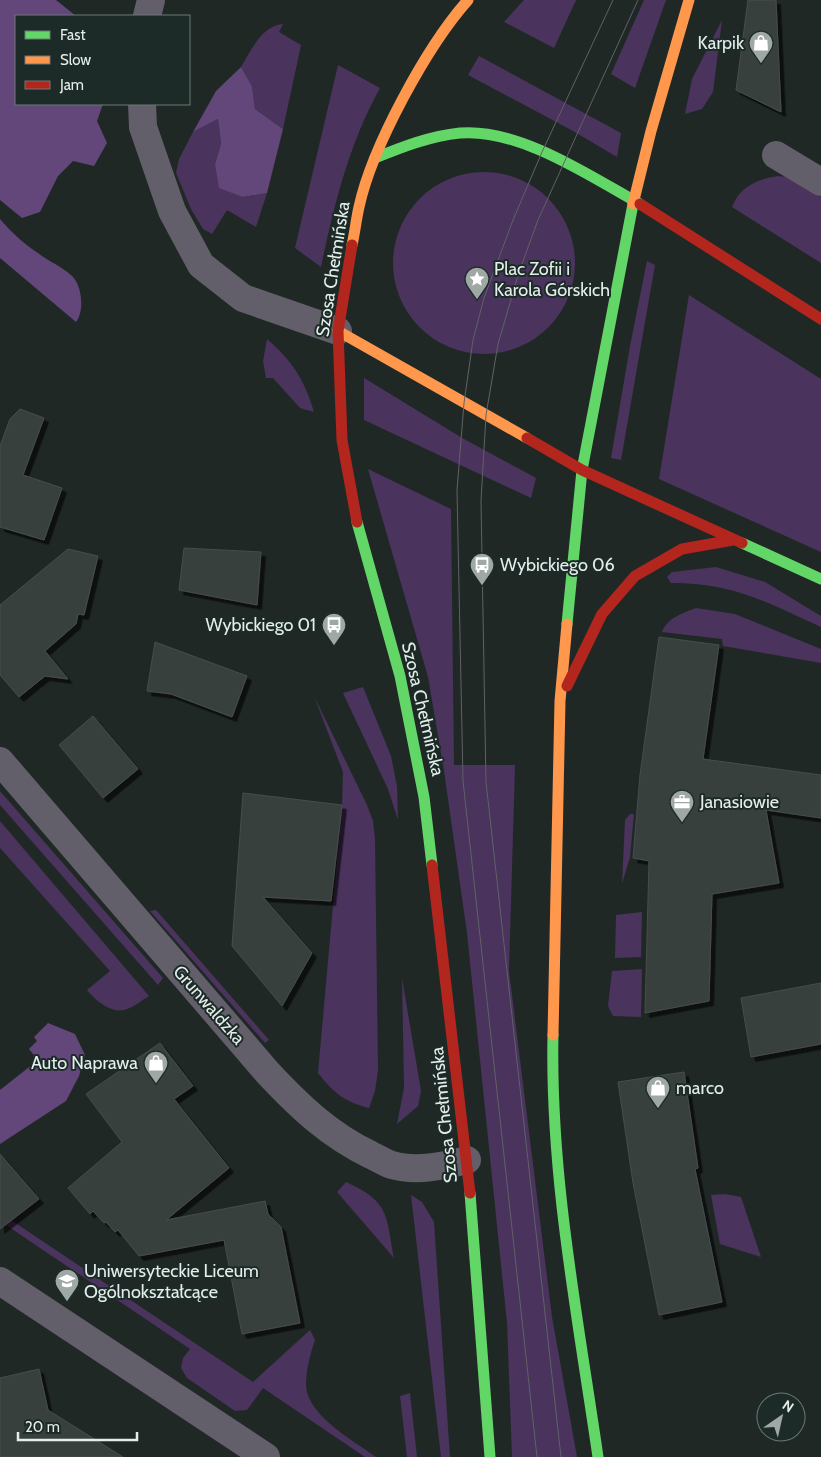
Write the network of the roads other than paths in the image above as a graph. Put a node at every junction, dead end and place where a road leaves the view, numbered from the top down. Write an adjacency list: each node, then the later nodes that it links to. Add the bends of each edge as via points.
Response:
1 (151, 0): 4 (street)
2 (468, 0): 7 (main road, Szosa Chełmińska, via 451,19 412,83)
3 (689, 0): 9 (main road)
4 (147, 15)
5 (142, 105): 11 (street, via 143,127 172,211 201,265 243,298)
6 (776, 155): 8 (street)
7 (375, 158): 9 (main road, via 422,140 472,132 507,139 542,152); 11 (main road, Szosa Chełmińska, via 359,206)
8 (821, 182)
9 (634, 199): 10 (main road); 12 (main road)
10 (821, 319)
11 (338, 331): 12 (main road); 17 (main road, Szosa Chełmińska, via 342,440 359,532 400,676 424,797)
12 (582, 470): 13 (main road); 15 (main road)
13 (733, 540): 14 (main road); 15 (main road, via 682,549 635,576 602,614)
14 (821, 579)
15 (560, 701): 21 (main road, via 552,1074 562,1206)
16 (0, 760): 17 (street, Grunwaldzka, via 301,1108 334,1135 392,1165 415,1168)
17 (467, 1160): 20 (main road, Szosa Chełmińska)
18 (0, 1280): 19 (street)
19 (266, 1457)
20 (490, 1457)
21 (598, 1457)

